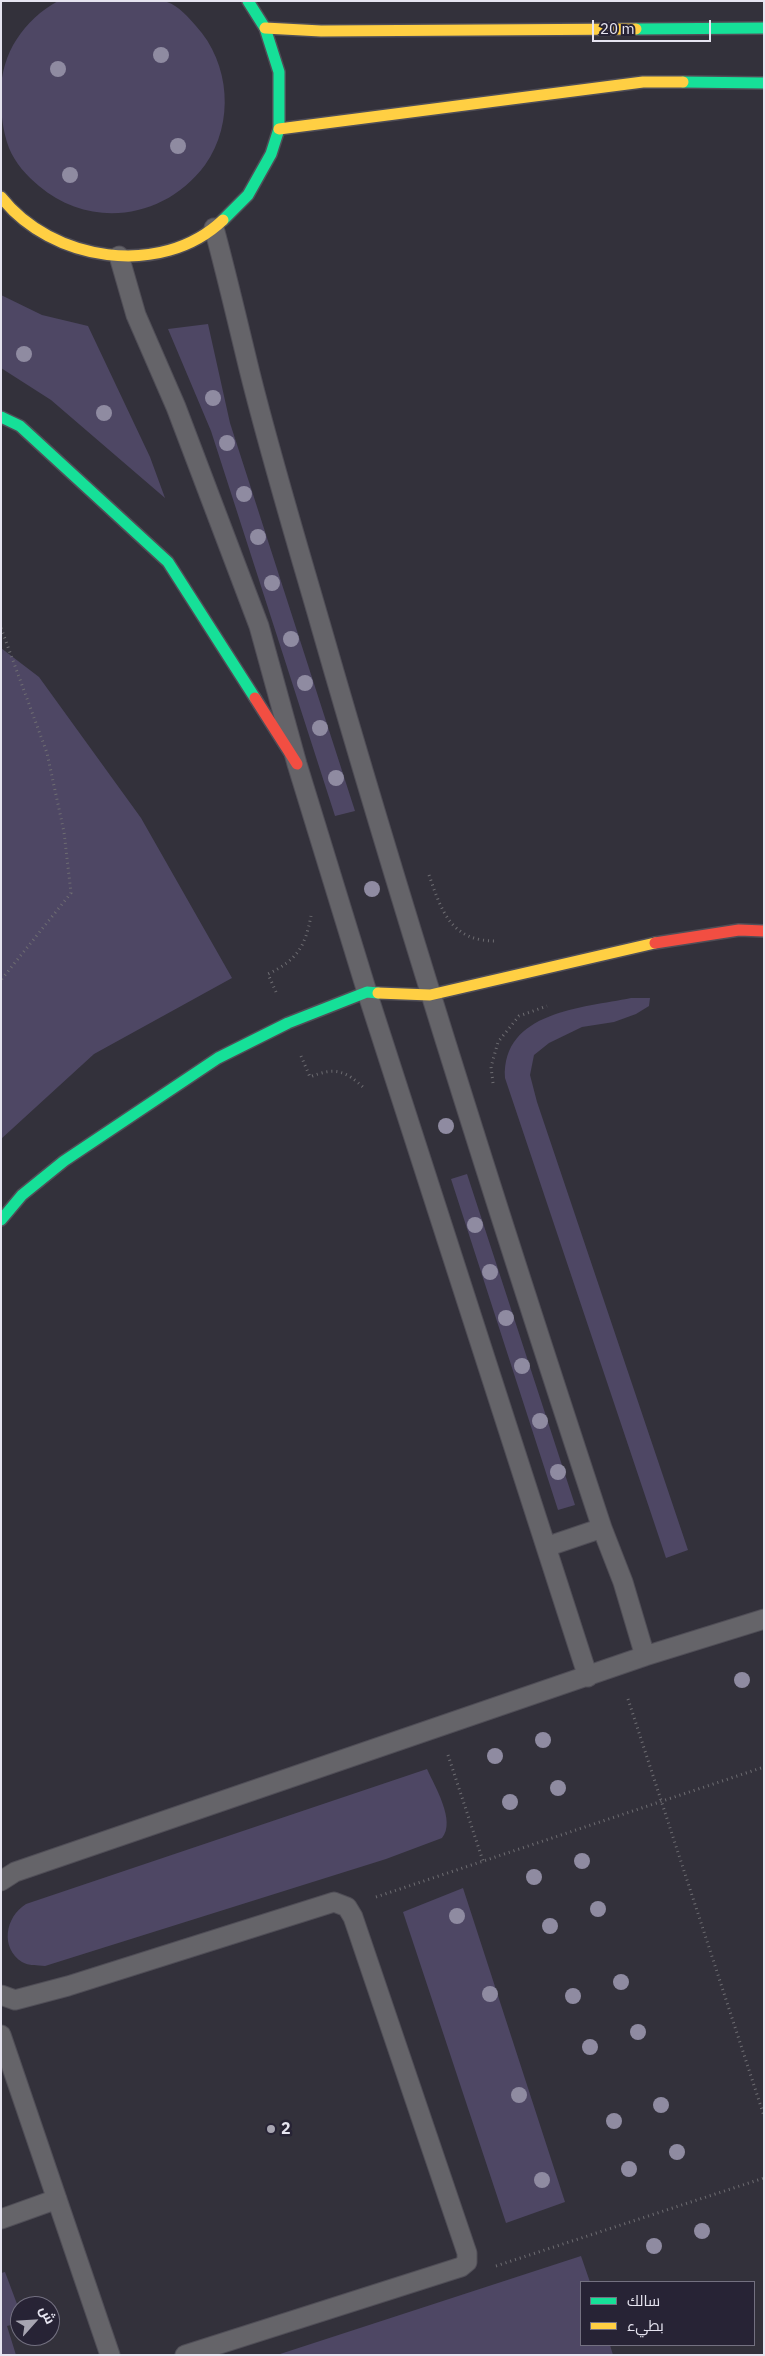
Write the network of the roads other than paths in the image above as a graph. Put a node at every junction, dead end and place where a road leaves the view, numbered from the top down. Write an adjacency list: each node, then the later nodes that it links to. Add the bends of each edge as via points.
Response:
1 (248, 1): 2 (street)
2 (265, 28): 3 (street, via 331,31); 5 (street, via 279,72)
3 (764, 28)
4 (764, 83): 5 (street, via 643,82)
5 (279, 129): 7 (street, via 271,154 248,195)
6 (3, 202): 8 (street, via 40,232 78,250)
7 (214, 228): 8 (street, via 185,244 153,254); 13 (lane, via 250,375)
8 (119, 256): 10 (lane, via 136,315 176,407 260,626)
9 (1, 417): 10 (street, via 20,426 168,562)
10 (297, 764): 12 (lane)
11 (764, 931): 13 (street, via 739,930 652,943)
12 (367, 992): 13 (street); 14 (street, via 288,1023 218,1058 64,1161 22,1195); 16 (lane)
13 (430, 995): 15 (lane)
14 (1, 1220)
15 (602, 1528): 16 (lane); 18 (lane, via 623,1582)
16 (546, 1547): 19 (lane)
17 (764, 1620): 18 (lane)
18 (645, 1656): 19 (lane)
19 (588, 1677): 20 (lane, via 15,1872)
20 (1, 1881)
21 (1, 1995): 26 (lane, via 15,2000 334,1902 347,1907 353,1917 467,2253 464,2265)
22 (1, 2035): 23 (lane)
23 (57, 2199): 24 (lane); 25 (lane)
24 (1, 2219)
25 (110, 2355)
26 (185, 2355)

